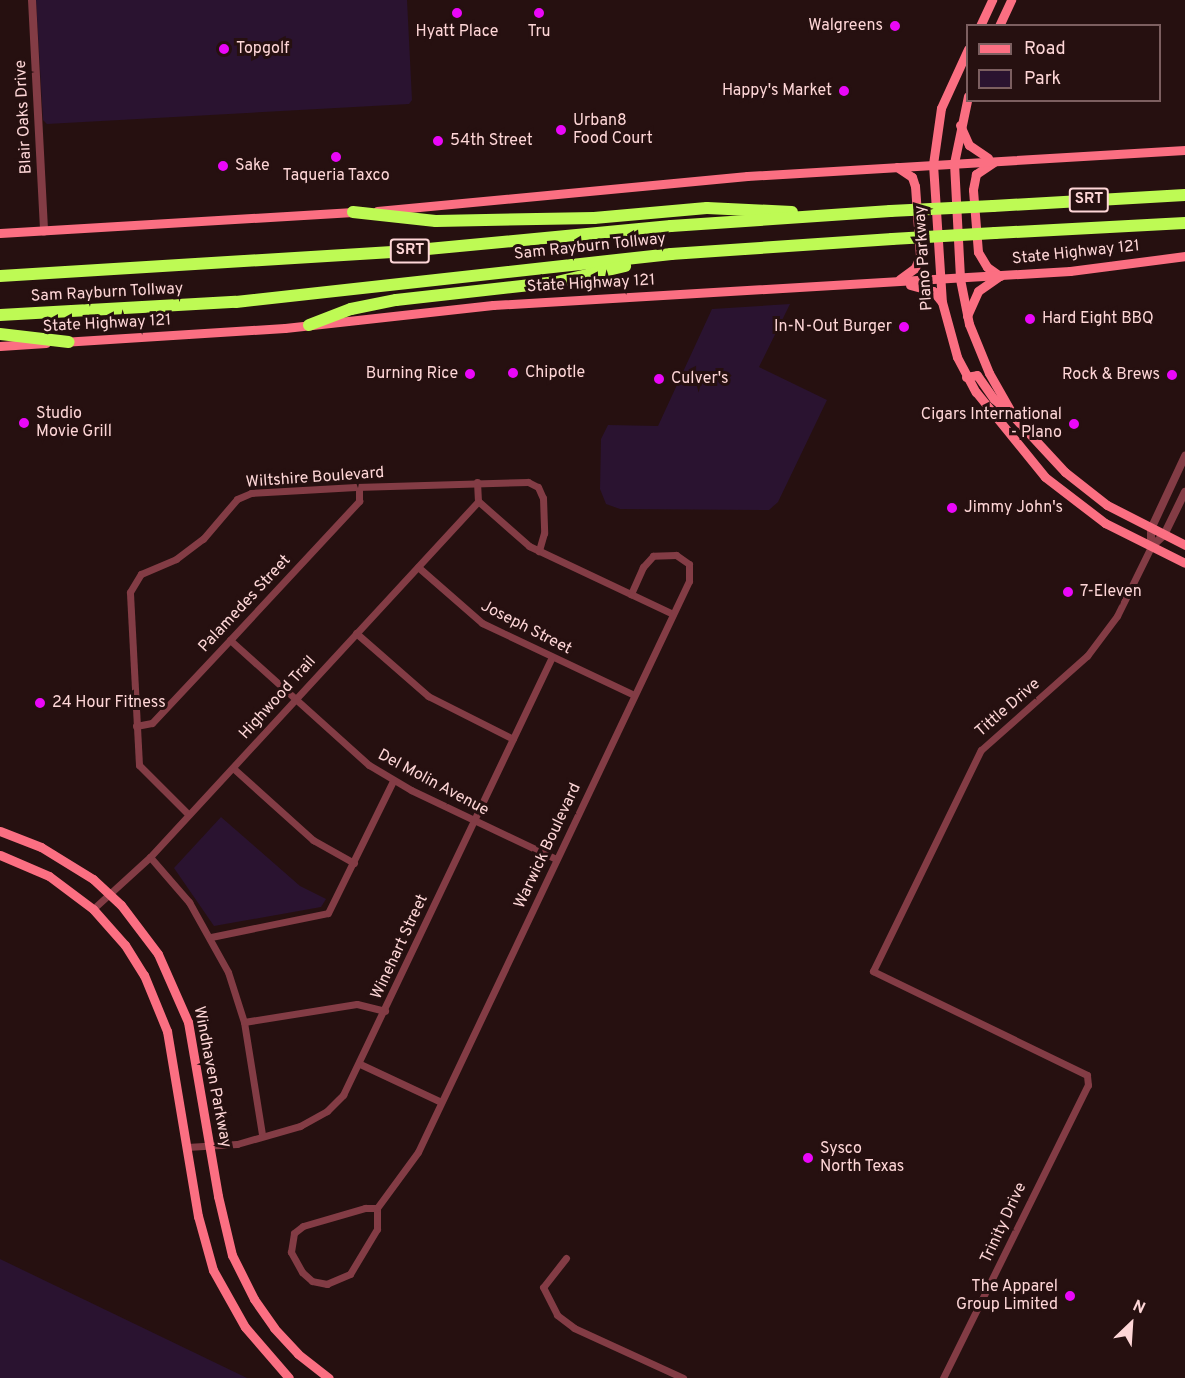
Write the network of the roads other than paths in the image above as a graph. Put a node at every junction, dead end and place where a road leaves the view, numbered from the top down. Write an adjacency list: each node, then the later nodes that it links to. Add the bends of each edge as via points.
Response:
1 (32, 0): 20 (street, Blair Oaks Drive)
2 (992, 0): 4 (main road)
3 (1011, 0): 5 (main road)
4 (981, 24)
5 (1000, 24)
6 (966, 53): 12 (main road, Plano Parkway, via 941,108)
7 (966, 102): 8 (main road)
8 (960, 125): 10 (main road, via 972,149); 11 (main road)
9 (1185, 150): 10 (main road)
10 (996, 160): 11 (main road); 25 (main road, via 976,174 973,190 978,252 987,267)
11 (954, 163): 12 (main road); 26 (main road)
12 (933, 164): 13 (main road); 27 (main road, Plano Parkway)
13 (895, 166): 15 (main road); 28 (main road, via 904,169 915,186 920,256 907,278)
14 (1185, 195): 16 (highway, Sam Rayburn Tollway / SRT, bridge)
15 (353, 212): 16 (highway, via 436,221 594,218 707,208 762,208); 20 (main road)
16 (820, 215): 24 (highway, Sam Rayburn Tollway / SRT, via 396,252)
17 (1185, 223): 18 (highway, Sam Rayburn Tollway / SRT)
18 (1143, 225): 19 (highway); 22 (highway, Sam Rayburn Tollway / SRT, bridge)
19 (1185, 228)
20 (44, 232): 21 (main road)
21 (0, 233)
22 (671, 254): 30 (highway, Sam Rayburn Tollway / SRT, via 236,302); 32 (highway, via 557,282 396,300 351,309)
23 (1185, 256): 25 (main road, State Highway 121)
24 (0, 276)
25 (1000, 276): 26 (main road, State Highway 121); 31 (main road, via 978,291)
26 (960, 279): 27 (main road, State Highway 121); 31 (main road)
27 (940, 280): 28 (main road, State Highway 121); 29 (main road, Plano Parkway)
28 (889, 282): 29 (main road, via 926,288); 32 (main road, State Highway 121, via 493,305)
29 (942, 302): 36 (main road, Plano Parkway, via 944,319)
30 (0, 315)
31 (967, 316): 37 (main road, via 988,373)
32 (309, 325): 34 (main road, State Highway 121)
33 (0, 334): 34 (highway)
34 (69, 342): 35 (main road, State Highway 121)
35 (0, 346)
36 (966, 377): 37 (main road, via 977,375 994,399); 46 (main road, Plano Parkway, via 1007,434 1045,477 1083,508)
37 (1014, 417): 43 (main road, via 1046,454 1086,490)
38 (1185, 456): 43 (street)
39 (477, 482): 40 (street, Wiltshire Boulevard); 42 (street); 47 (street, Wiltshire Boulevard, via 525,482 538,487 544,517)
40 (359, 487): 53 (street, Palamedes Street, via 359,501); 57 (street, Wiltshire Boulevard, via 246,494 194,546 137,578 129,599)
41 (1185, 492): 44 (street)
42 (478, 501): 47 (street); 49 (street, Highwood Trail)
43 (1151, 529): 44 (main road); 46 (street)
44 (1164, 535): 45 (main road); 46 (street)
45 (1185, 545)
46 (1151, 547): 48 (main road, Plano Parkway); 74 (street, Tittle Drive, via 1117,616 1087,656 981,750 873,971)
47 (539, 551): 50 (street)
48 (1185, 563)
49 (418, 567): 52 (street, Highwood Trail); 54 (street, Joseph Street, via 482,623)
50 (631, 594): 51 (street); 51 (street, Warwick Boulevard, via 649,559 662,555 683,558 690,575)
51 (672, 614): 55 (street, Warwick Boulevard)
52 (356, 633): 56 (street, Highwood Trail); 58 (street, via 428,696)
53 (230, 640): 56 (street, Del Molin Avenue); 57 (street, Palamedes Street, via 153,723)
54 (552, 657): 55 (street, Joseph Street); 58 (street, Winehart Street)
55 (634, 695): 66 (street, Warwick Boulevard)
56 (295, 699): 59 (street, Highwood Trail); 60 (street, Del Molin Avenue, via 357,757)
57 (136, 726): 61 (street, Wiltshire Boulevard, via 141,770)
58 (513, 738): 62 (street, Winehart Street)
59 (233, 768): 61 (street, Highwood Trail); 67 (street, via 313,840)
60 (393, 781): 62 (street, Del Molin Avenue); 67 (street)
61 (188, 814): 65 (street, Highwood Trail)
62 (474, 821): 66 (street, Del Molin Avenue); 71 (street, Winehart Street)
63 (0, 831): 68 (main road, Windhaven Parkway, via 65,859)
64 (0, 855): 69 (main road, via 50,876)
65 (150, 857): 68 (street, Highwood Trail); 70 (street, via 189,902)
66 (556, 859): 75 (street, Warwick Boulevard)
67 (354, 863): 70 (street, via 325,915)
68 (109, 892): 69 (street, Highwood Trail); 77 (main road, Windhaven Parkway, via 158,954 179,995 193,1044)
69 (93, 909): 78 (main road, via 129,952 158,1005 170,1046)
70 (211, 937): 72 (street)
71 (384, 1011): 72 (street, via 357,1004); 73 (street, Winehart Street)
72 (244, 1022): 76 (street)
73 (360, 1064): 75 (street); 76 (street, Winehart Street, via 343,1095 327,1111 307,1123)
74 (1087, 1078): 84 (street, Trinity Drive, via 1088,1085)
75 (441, 1102): 79 (street, Warwick Boulevard, via 409,1169)
76 (262, 1135): 77 (street, Winehart Street, via 237,1144)
77 (210, 1146): 78 (street, Winehart Street); 82 (main road, Windhaven Parkway, via 224,1226 243,1280 286,1342)
78 (187, 1147): 81 (main road, via 198,1216 213,1270 245,1327)
79 (377, 1208): 79 (street, Warwick Boulevard, via 357,1209 298,1229 290,1246 302,1272 312,1281 327,1284 350,1274 377,1228)
80 (566, 1258): 83 (street, via 543,1287 557,1315 574,1328)
81 (289, 1378)
82 (329, 1378)
83 (683, 1378)
84 (943, 1378)

